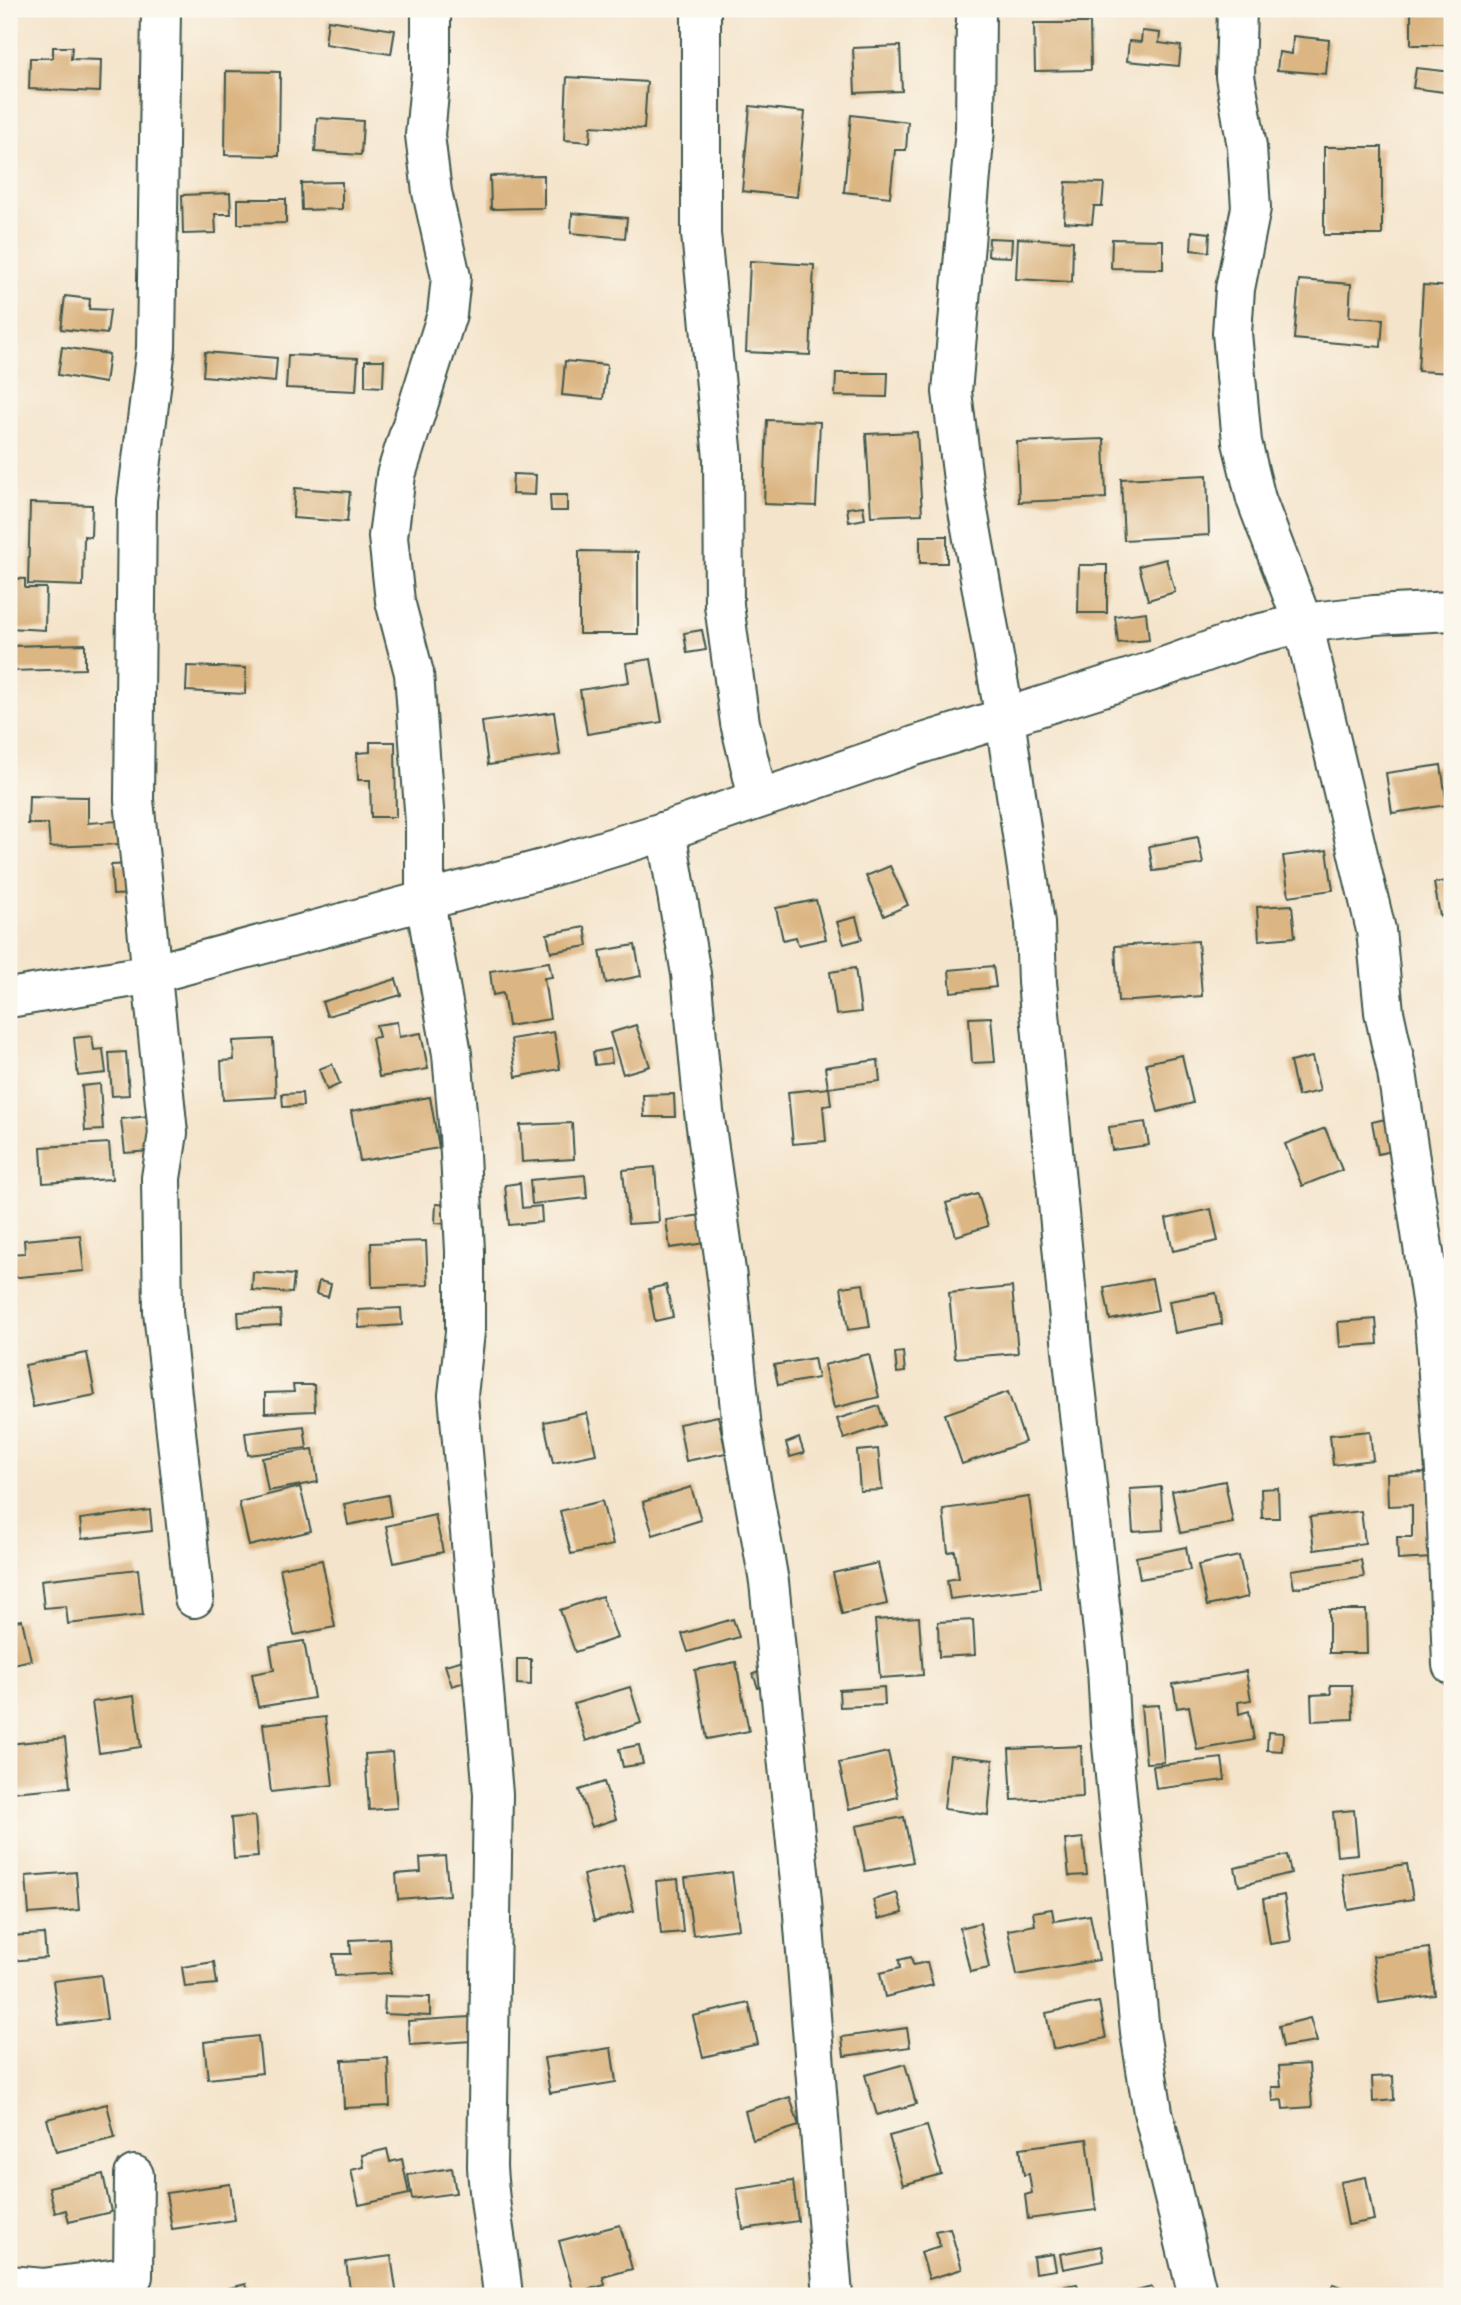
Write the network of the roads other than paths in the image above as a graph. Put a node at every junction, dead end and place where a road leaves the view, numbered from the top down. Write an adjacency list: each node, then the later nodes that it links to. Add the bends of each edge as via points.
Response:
1 (161, 9): 12 (street, via 156,348 137,500 134,759)
2 (431, 9): 11 (street, via 425,135 451,277 447,314 396,475 388,537 395,601 414,673 425,823)
3 (701, 9): 9 (street, via 701,234 723,458 724,605 740,723)
4 (976, 9): 8 (street, via 975,129 952,392 964,488)
5 (1237, 9): 7 (street, via 1235,76 1251,208 1235,289 1232,333 1242,442 1256,499)
6 (1452, 611): 7 (street)
7 (1303, 623): 8 (street, via 1253,635); 15 (street, via 1376,930 1384,1012 1434,1320)
8 (1005, 719): 9 (street); 20 (street, via 1035,923 1037,982 1140,2032 1153,2112)
9 (758, 798): 10 (street)
10 (666, 831): 11 (street); 19 (street, via 691,974 742,1429 769,1582 802,1901)
11 (425, 901): 12 (street); 18 (street, via 452,1054 465,1251 458,1395 493,1794 487,2166)
12 (152, 974): 13 (street); 14 (street, via 168,1133 161,1178 163,1312)
13 (9, 998)
14 (194, 1598)
15 (1452, 1665)
16 (134, 2175): 17 (street, via 133,2276 43,2288)
17 (9, 2285)
18 (503, 2296)
19 (833, 2296)
20 (1198, 2296)

